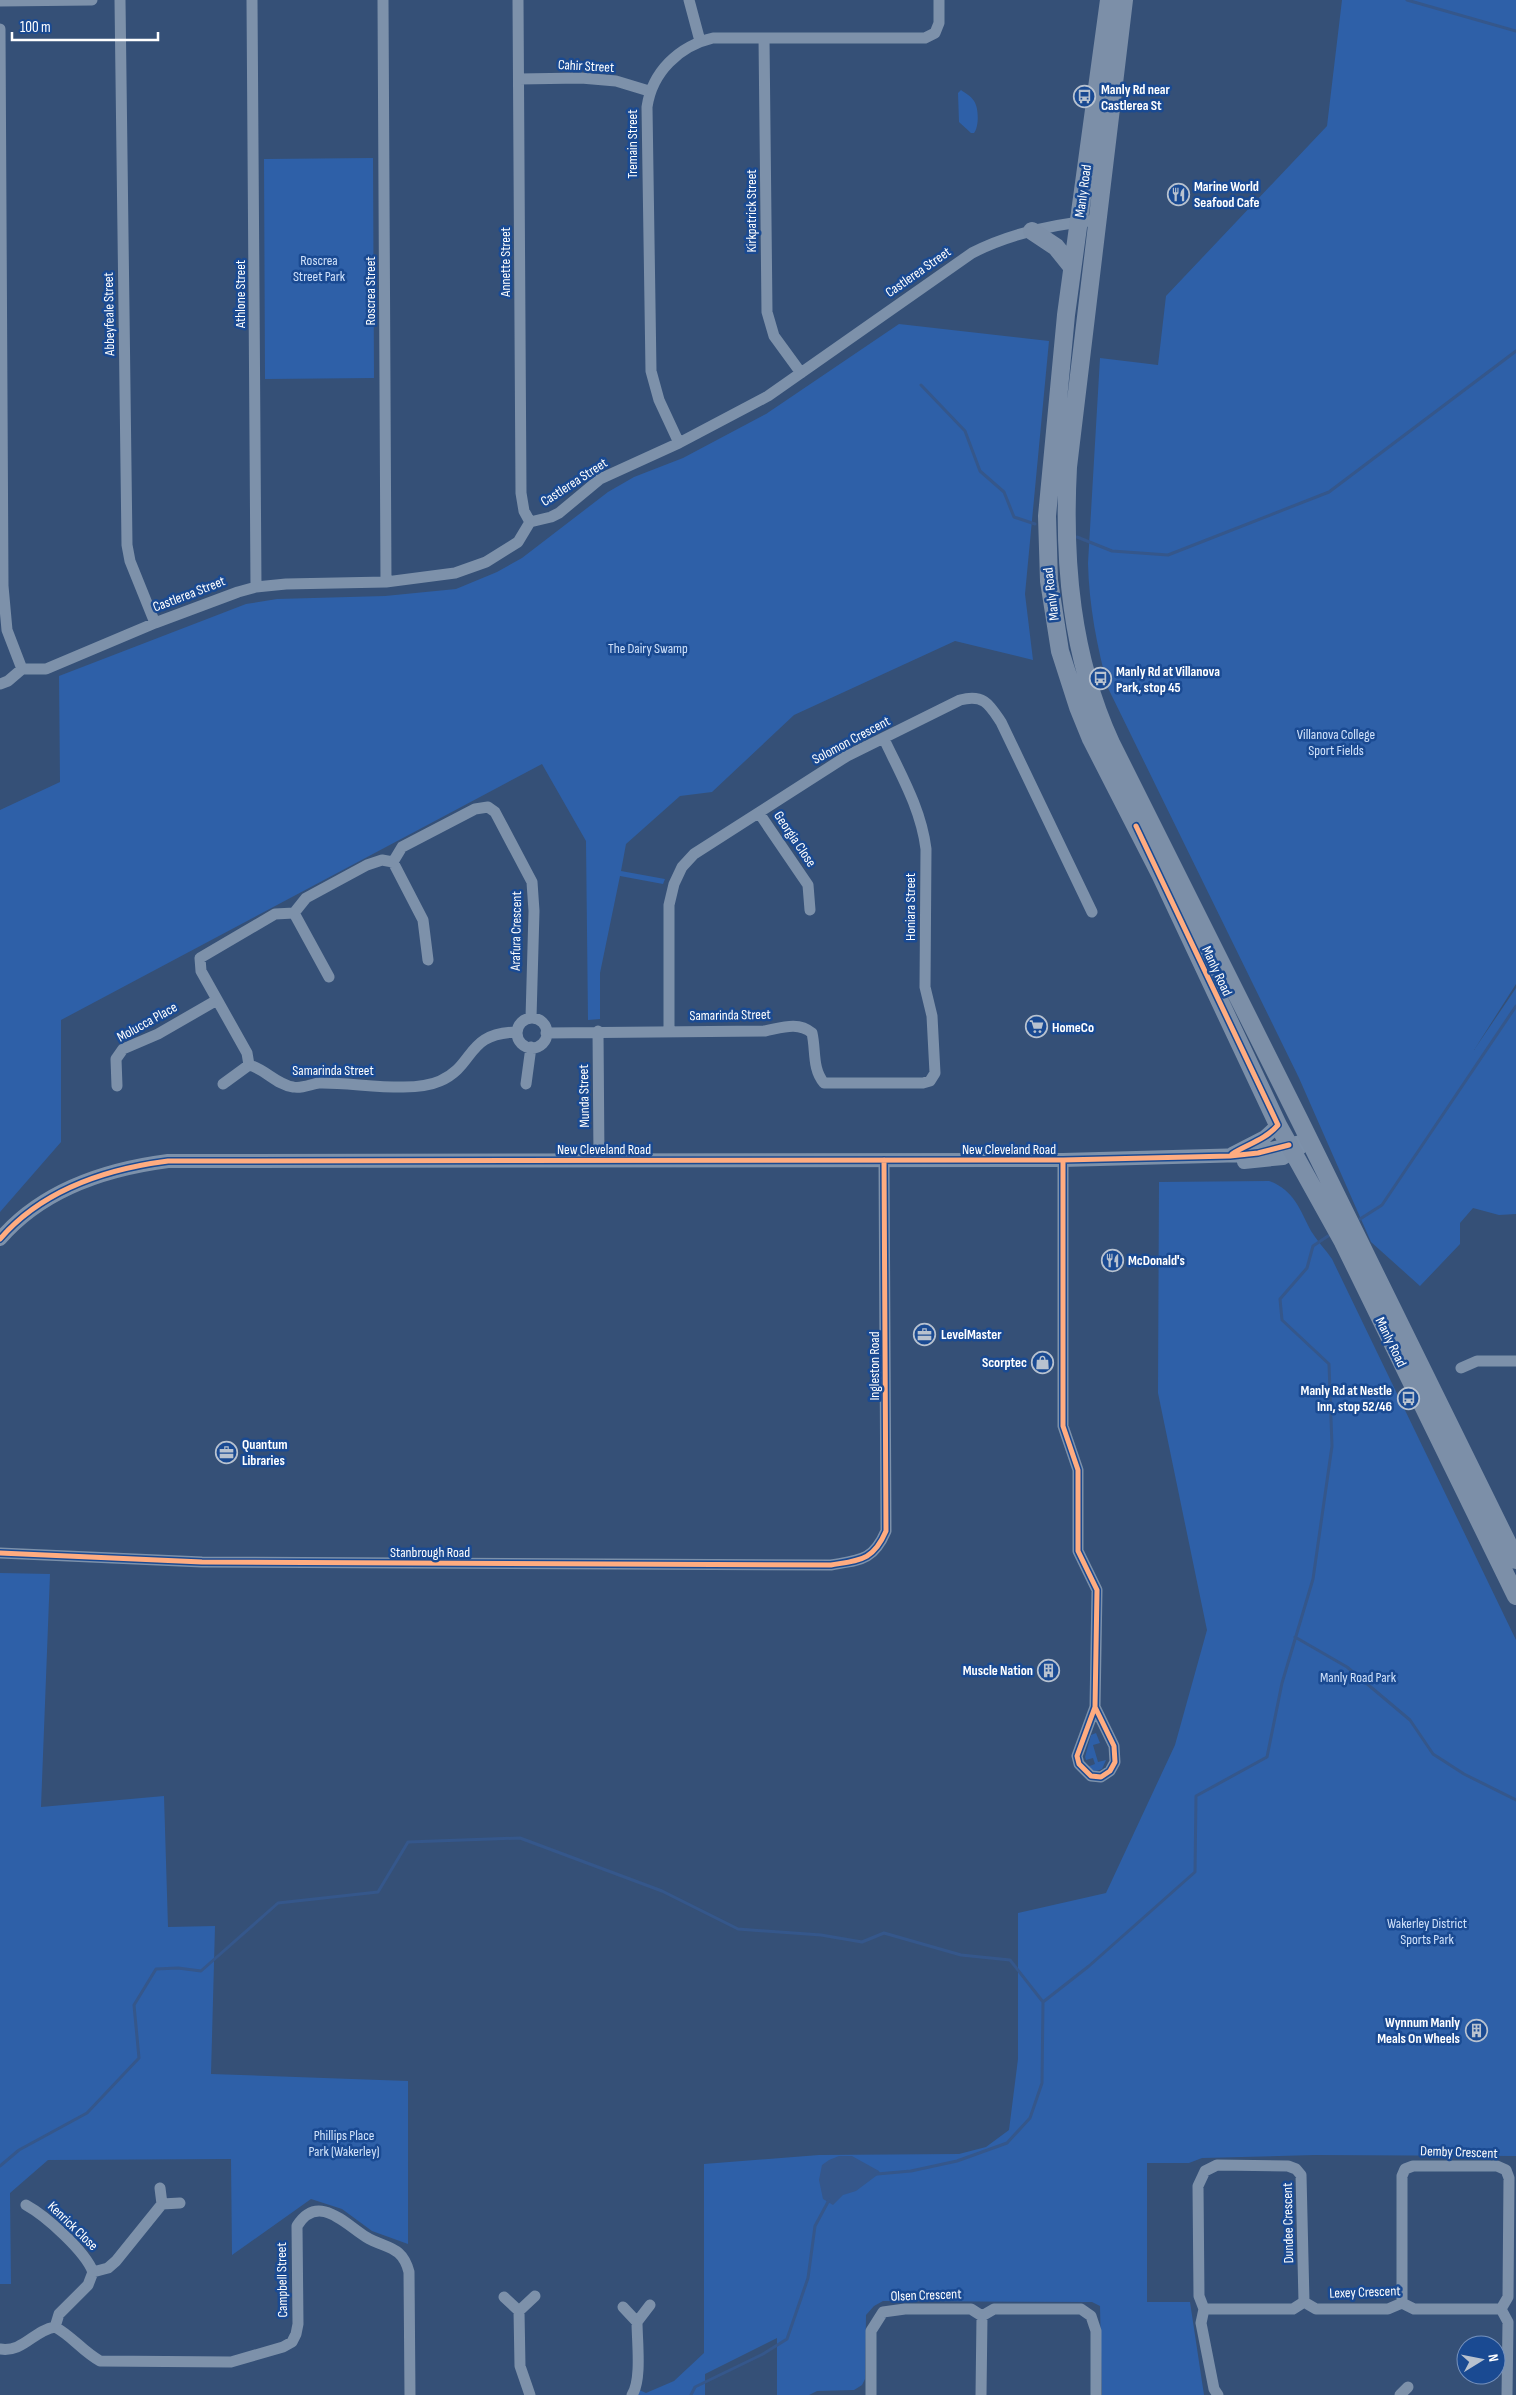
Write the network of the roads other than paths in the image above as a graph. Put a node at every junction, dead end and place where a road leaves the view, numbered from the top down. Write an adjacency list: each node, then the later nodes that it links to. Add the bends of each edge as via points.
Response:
1 (92, 0): 10 (street)
2 (120, 0): 27 (street, Abbeyfeale Street, via 126,545)
3 (252, 0): 26 (street, Athlone Street)
4 (383, 0): 24 (street, Roscrea Street)
5 (518, 0): 14 (street, Annette Street)
6 (690, 0): 13 (street)
7 (939, 0): 12 (street, Tremain Street, via 939,23 935,33 926,38)
8 (1109, 0): 18 (main road, Manly Road)
9 (1124, 0): 17 (main road, Manly Road)
10 (0, 1)
11 (0, 29): 15 (street)
12 (764, 38): 13 (street, Tremain Street); 21 (street, Kirkpatrick Street, via 767,312 774,336)
13 (700, 41): 16 (street, Tremain Street, via 678,54 661,71)
14 (519, 79): 16 (street, Cahir Street, via 616,81); 23 (street, Annette Street, via 522,493 524,511)
15 (0, 90): 25 (street)
16 (649, 92): 22 (street, Tremain Street, via 651,371 659,400)
17 (1098, 220): 18 (street, Castlerea Street); 51 (main road, Manly Road, via 1072,426 1067,495 1069,577 1080,651 1095,704 1111,743)
18 (1078, 222): 19 (street, Castlerea Street); 20 (main road, Manly Road)
19 (1032, 230): 20 (main road, via 1056,246); 21 (street, Castlerea Street, via 1006,237 972,253)
20 (1072, 267): 50 (main road, Manly Road, via 1047,535 1048,581 1060,651 1092,739 1160,874)
21 (801, 373): 22 (street, Castlerea Street, via 768,396)
22 (679, 443): 23 (street, Castlerea Street, via 600,479 551,517)
23 (530, 522): 24 (street, Castlerea Street, via 518,542 486,562 456,574)
24 (386, 582): 26 (street, Castlerea Street)
25 (2, 586): 28 (street, via 7,630)
26 (256, 587): 27 (street, Castlerea Street)
27 (155, 624): 28 (street, Castlerea Street, via 46,668)
28 (22, 669): 29 (street, via 8,682)
29 (0, 684)
30 (884, 739): 31 (street, Solomon Crescent, via 846,756); 34 (street, Solomon Crescent, via 960,700 972,697 990,705); 46 (street, Honiara Street, via 919,812 924,830 925,988 932,1016 935,1073)
31 (759, 813): 33 (street, Georgia Close, via 808,885); 42 (street, Solomon Crescent, via 694,854 674,884 669,905)
32 (393, 862): 35 (street, via 382,860 368,865 306,898); 36 (street, via 423,920); 39 (street, Arafura Crescent, via 402,847 475,809 488,807 495,812 532,882)
33 (810, 910)
34 (1092, 912)
35 (294, 913): 37 (street); 38 (street, via 275,914 200,958 200,971)
36 (428, 960)
37 (329, 978)
38 (217, 1000): 45 (street, via 247,1052); 49 (street, Molucca Place, via 123,1050 116,1059)
39 (531, 1018): 41 (street, via 523,1021); 43 (street, via 540,1020)
40 (598, 1031): 42 (street, Samarinda Street); 43 (street, Samarinda Street); 54 (street, Munda Street)
41 (517, 1032): 44 (street, via 522,1044); 45 (street, Samarinda Street, via 485,1038 449,1076 422,1086 318,1083 294,1088)
42 (669, 1032): 46 (street, Samarinda Street, via 765,1031 805,1027 812,1033 818,1076 824,1083)
43 (546, 1033): 44 (street, via 540,1045)
44 (531, 1047): 48 (street)
45 (249, 1065): 47 (street)
46 (930, 1081)
47 (223, 1084)
48 (526, 1084)
49 (117, 1086)
50 (1278, 1124): 52 (main road, Manly Road); 53 (street, New Cleveland Road, via 1266,1138 1244,1146)
51 (1309, 1140): 52 (street, New Cleveland Road); 62 (main road, Manly Road)
52 (1291, 1149): 53 (street, New Cleveland Road, via 1274,1160 1247,1164); 63 (main road, Manly Road, via 1343,1242)
53 (1230, 1156): 56 (street, New Cleveland Road)
54 (599, 1160): 55 (street, New Cleveland Road); 57 (street, New Cleveland Road, via 168,1161 136,1165 104,1173 74,1186 36,1207)
55 (884, 1160): 56 (street, New Cleveland Road); 61 (street, Ingleston Road, via 886,1531 878,1548)
56 (1063, 1160): 64 (street, via 1063,1426 1078,1470 1078,1551 1097,1590)
57 (0, 1239)
58 (1516, 1360): 59 (street, via 1478,1362)
59 (1461, 1368)
60 (0, 1553): 61 (street, Stanbrough Road, via 202,1562 831,1565)
61 (860, 1560)
62 (1516, 1560)
63 (1516, 1596)
64 (1095, 1706): 64 (street, via 1114,1746 1115,1762 1101,1777 1091,1776 1085,1771 1077,1756)
65 (160, 2188): 67 (street)
66 (180, 2203): 67 (street)
67 (162, 2204): 69 (street, via 116,2261 108,2268)
68 (26, 2205): 69 (street, Kenrick Close, via 49,2220 90,2263)
69 (93, 2272): 81 (street, via 88,2286 59,2314)
70 (535, 2296): 78 (street)
71 (504, 2297): 78 (street)
72 (1304, 2302): 73 (street, Lexey Crescent, via 1316,2309 1388,2309); 76 (street, via 1293,2309); 76 (street, Dundee Crescent, via 1301,2174 1288,2166 1217,2165 1205,2172 1198,2186 1199,2296)
73 (1402, 2303): 77 (street, Lexey Crescent, via 1414,2309); 77 (street, Demby Crescent, via 1402,2176 1405,2169 1413,2166 1497,2166 1506,2170 1508,2178 1508,2297)
74 (650, 2305): 80 (street)
75 (623, 2307): 80 (street)
76 (1204, 2309): 89 (street, via 1201,2323 1214,2389)
77 (1501, 2309): 90 (street, via 1508,2322)
78 (520, 2311): 84 (street, via 520,2366)
79 (982, 2316): 86 (street, Olsen Crescent, via 971,2309 883,2312 871,2331); 87 (street); 88 (street, via 994,2309 1081,2309 1091,2316 1096,2331)
80 (637, 2322): 85 (street, via 637,2378)
81 (55, 2327): 82 (street, via 12,2350); 83 (street, Campbell Street, via 84,2352 100,2360 231,2362 283,2347 292,2342 298,2324 297,2226 311,2213 325,2212 344,2219 366,2237 398,2251 405,2259 409,2272)
82 (0, 2349)
83 (410, 2395)
84 (530, 2395)
85 (632, 2395)
86 (871, 2395)
87 (981, 2395)
88 (1096, 2395)
89 (1218, 2395)
90 (1508, 2395)

